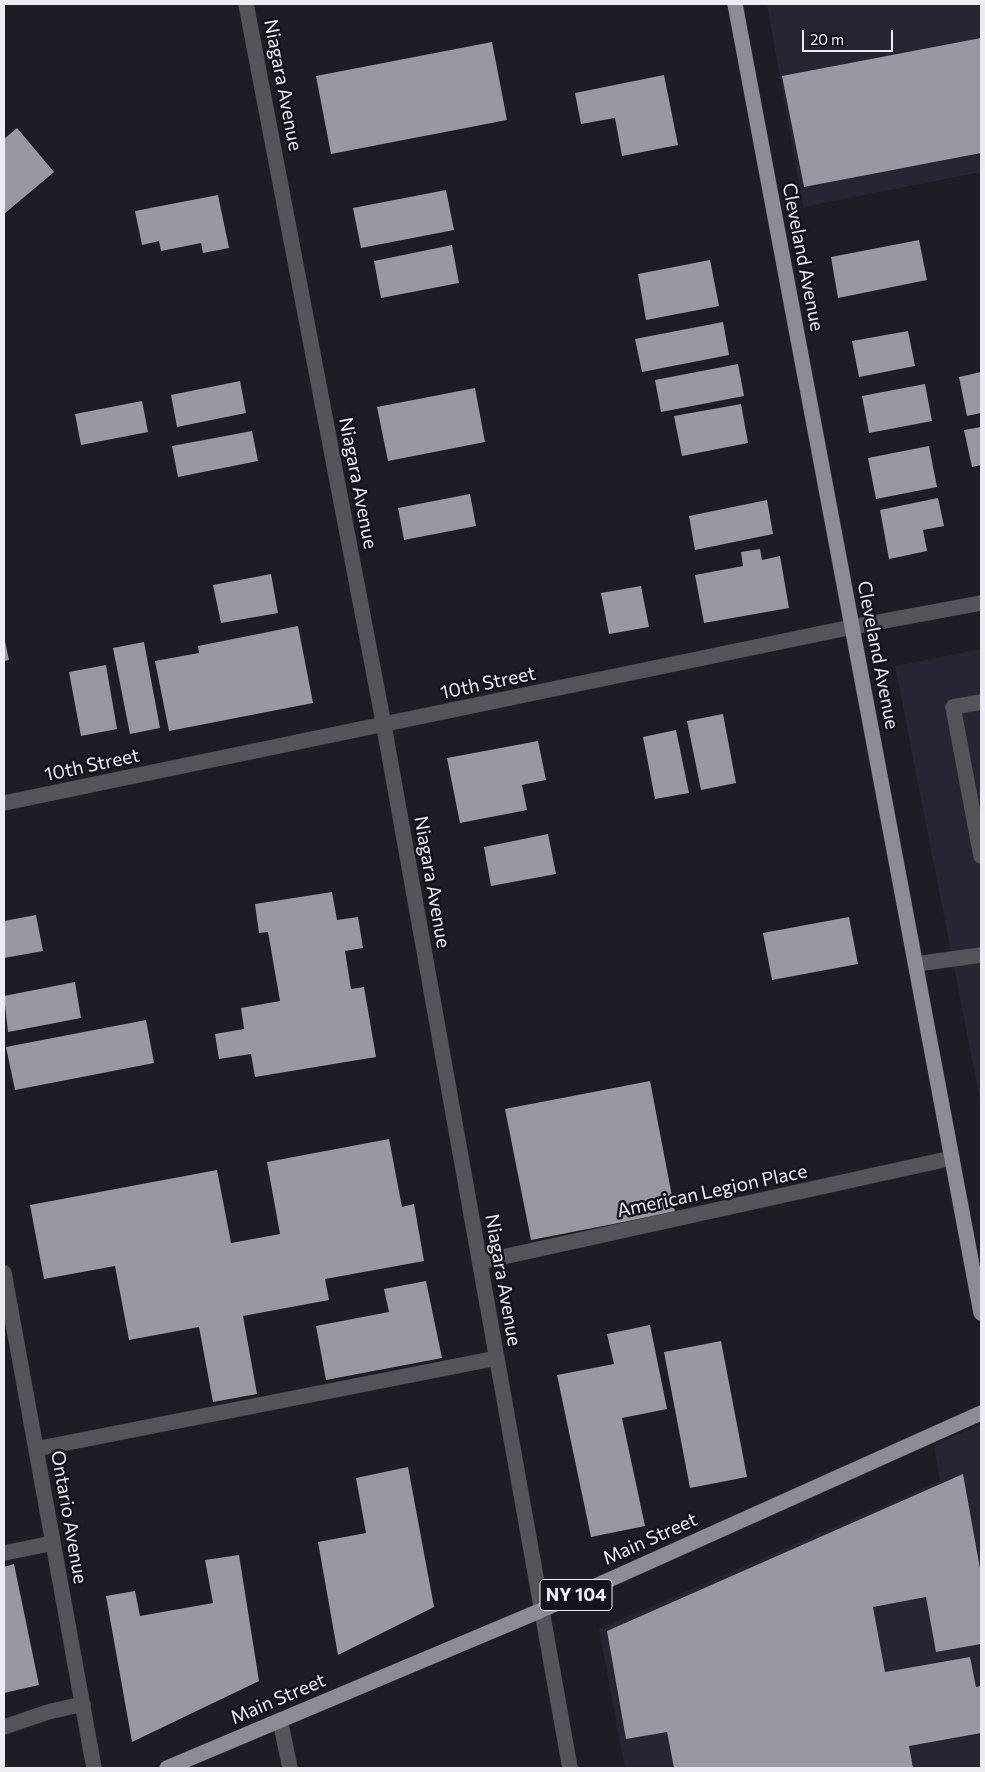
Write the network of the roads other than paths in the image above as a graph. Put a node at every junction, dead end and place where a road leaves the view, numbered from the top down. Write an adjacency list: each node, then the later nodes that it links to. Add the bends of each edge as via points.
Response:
1 (246, 4): 6 (street, Niagara Avenue)
2 (735, 4): 4 (main road, Cleveland Avenue)
3 (981, 602): 4 (street, 10th Street)
4 (852, 627): 6 (street, 10th Street); 10 (main road, Cleveland Avenue)
5 (981, 702): 8 (street, via 953,707)
6 (384, 726): 7 (street, 10th Street); 12 (street, Niagara Avenue)
7 (4, 804)
8 (981, 856)
9 (981, 955): 10 (street)
10 (916, 964): 11 (main road, Cleveland Avenue)
11 (952, 1158): 12 (street, American Legion Place); 14 (main road, Cleveland Avenue)
12 (480, 1262): 15 (street, Niagara Avenue)
13 (4, 1273): 17 (street, Ontario Avenue)
14 (981, 1313)
15 (497, 1358): 17 (street); 20 (street, Niagara Avenue)
16 (981, 1413): 20 (main road, Main Street / NY 104)
17 (36, 1449): 18 (street, Ontario Avenue)
18 (53, 1543): 19 (street); 21 (street, Ontario Avenue)
19 (4, 1552)
20 (542, 1610): 22 (main road, Main Street / NY 104); 27 (street, Niagara Avenue)
21 (83, 1704): 23 (street); 24 (street, Ontario Avenue)
22 (280, 1720): 25 (main road, Main Street / NY 104); 26 (street)
23 (4, 1727)
24 (94, 1768)
25 (167, 1768)
26 (290, 1768)
27 (570, 1768)

